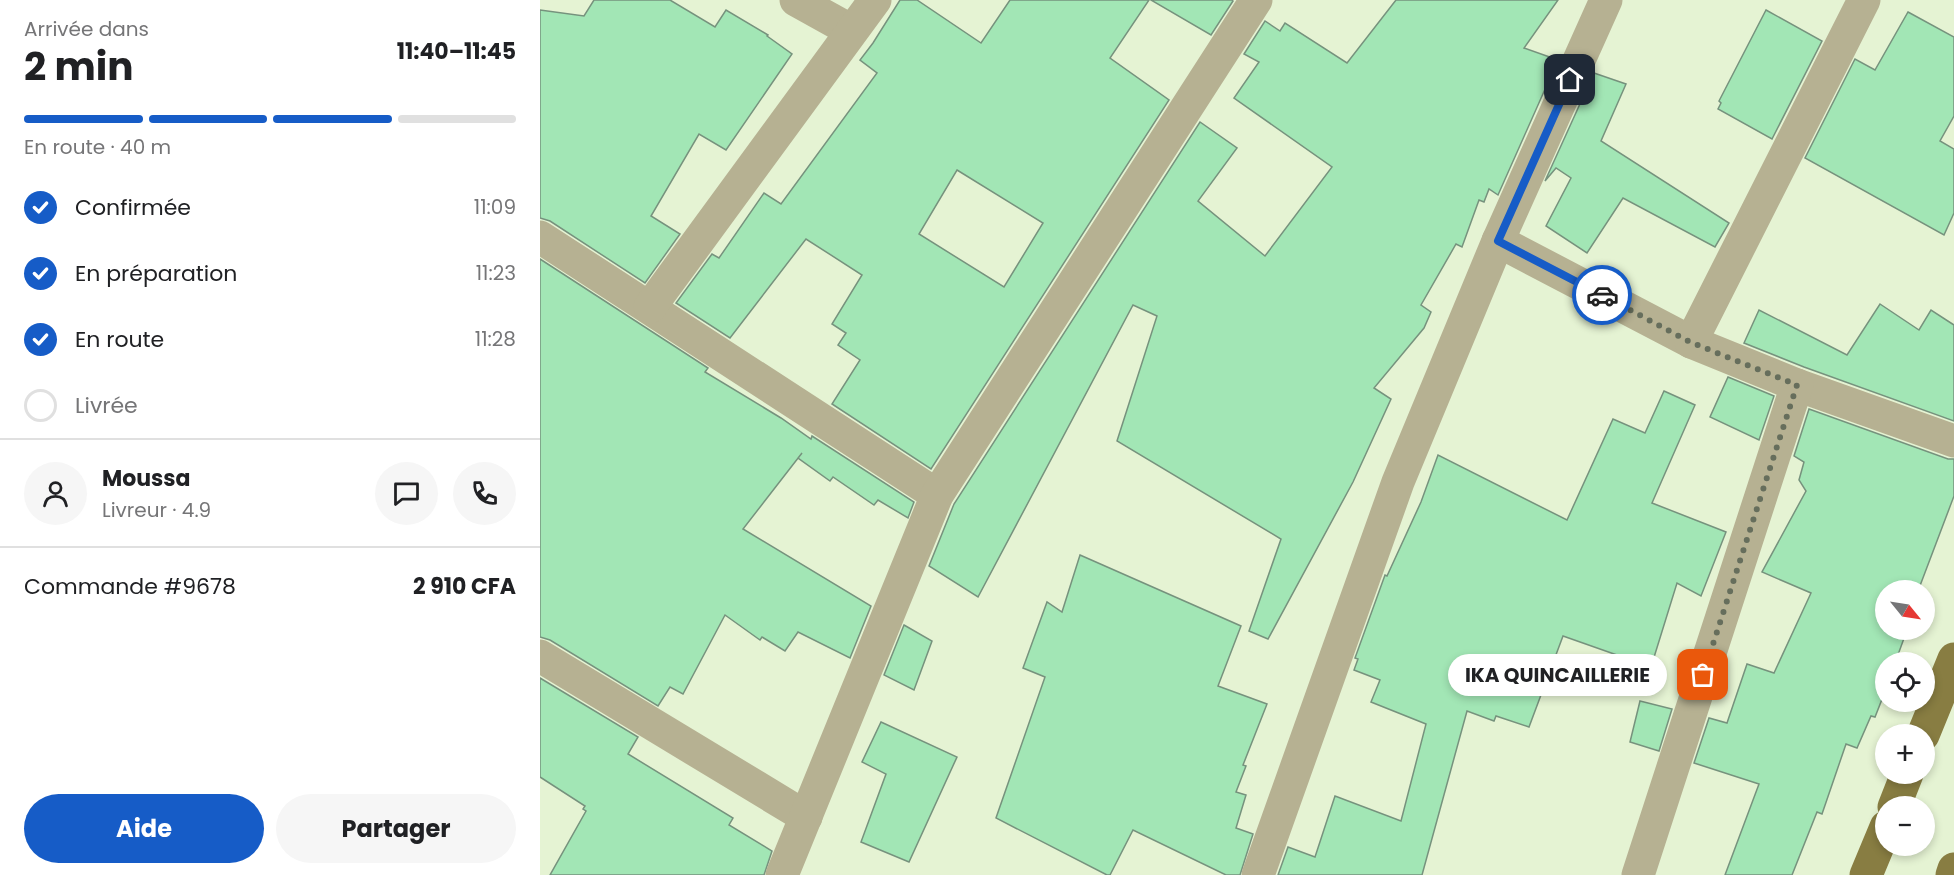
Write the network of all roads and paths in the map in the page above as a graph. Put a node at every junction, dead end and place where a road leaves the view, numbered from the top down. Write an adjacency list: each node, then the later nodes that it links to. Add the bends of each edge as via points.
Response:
1 (796, 0): 6 (street)
2 (874, 0): 6 (street); 9 (street)
3 (1256, 0): 13 (street)
4 (1606, 0): 8 (street)
5 (1864, 0): 10 (street)
6 (850, 30): 9 (street)
7 (540, 237): 9 (street)
8 (1498, 241): 10 (street); 21 (street, via 1398,482)
9 (650, 307): 13 (street)
10 (1690, 342): 11 (street)
11 (1797, 385): 12 (street); 22 (street)
12 (1954, 441)
13 (937, 495): 17 (street)
14 (540, 656): 17 (street)
15 (1954, 659): 16 (main road)
16 (1927, 724)
17 (806, 817): 20 (street)
18 (1875, 853): 23 (main road)
19 (1954, 869): 24 (main road)
20 (782, 875)
21 (1258, 875)
22 (1638, 875)
23 (1866, 875)
24 (1952, 875)

